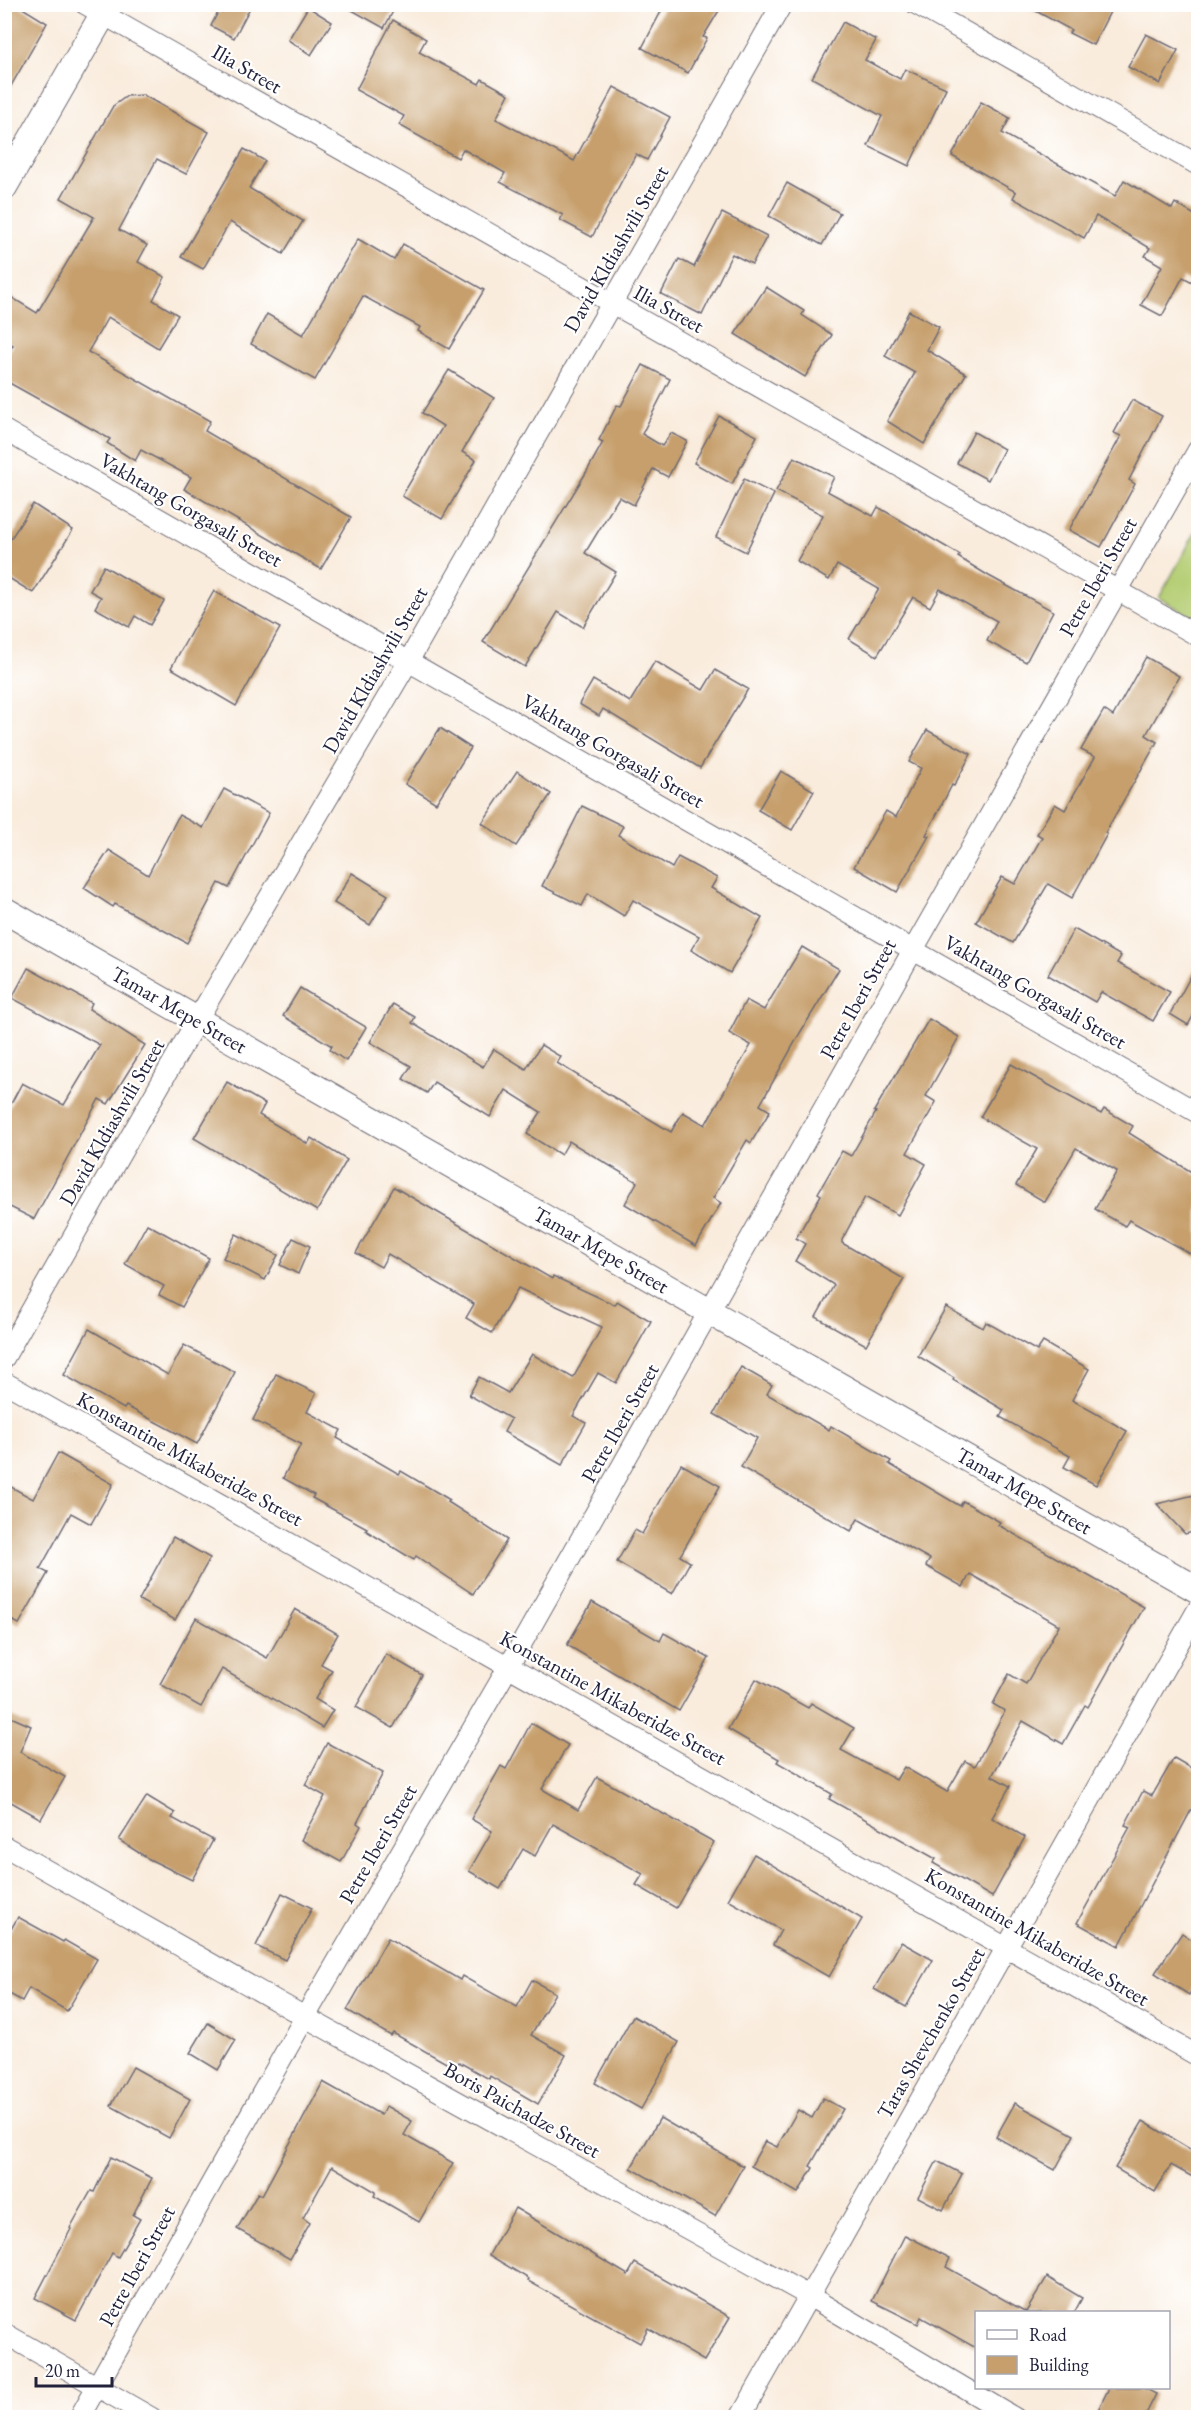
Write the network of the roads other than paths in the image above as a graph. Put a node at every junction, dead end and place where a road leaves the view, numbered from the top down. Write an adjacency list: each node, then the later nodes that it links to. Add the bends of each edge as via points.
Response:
1 (782, 4): 6 (street, David Kldiashvili Street)
2 (916, 4): 4 (street)
3 (99, 8): 5 (street); 6 (street, Ilia Street)
4 (1198, 165)
5 (4, 187)
6 (612, 304): 9 (street, Ilia Street); 11 (street, David Kldiashvili Street)
7 (4, 430): 11 (street, Vakhtang Gorgasali Street)
8 (1198, 450): 9 (street, Petre Iberi Street)
9 (1119, 590): 10 (street, Ilia Street); 13 (street, Petre Iberi Street)
10 (1198, 636)
11 (408, 662): 13 (street, Vakhtang Gorgasali Street); 14 (street, David Kldiashvili Street)
12 (4, 910): 14 (street, Tamar Mepe Street)
13 (913, 950): 15 (street, Vakhtang Gorgasali Street); 16 (street, Petre Iberi Street)
14 (198, 1020): 16 (street, Tamar Mepe Street); 17 (street, David Kldiashvili Street)
15 (1198, 1113)
16 (710, 1312): 19 (street, Tamar Mepe Street); 21 (street, Petre Iberi Street)
17 (4, 1358)
18 (4, 1382): 21 (street, Konstantine Mikaberidze Street)
19 (1198, 1590)
20 (1198, 1609): 23 (street, Taras Shevchenko Street)
21 (509, 1666): 23 (street, Konstantine Mikaberidze Street); 24 (street, Petre Iberi Street)
22 (4, 1846): 24 (street, Boris Paichadze Street)
23 (1006, 1947): 25 (street, Konstantine Mikaberidze Street); 26 (street, Taras Shevchenko Street)
24 (304, 2017): 26 (street, Boris Paichadze Street); 28 (street, Petre Iberi Street)
25 (1198, 2056)
26 (809, 2296): 31 (street, Taras Shevchenko Street); 32 (street, Boris Paichadze Street)
27 (4, 2333): 28 (street)
28 (97, 2386): 29 (street, Petre Iberi Street); 30 (street)
29 (79, 2418)
30 (152, 2418)
31 (740, 2418)
32 (1015, 2418)

